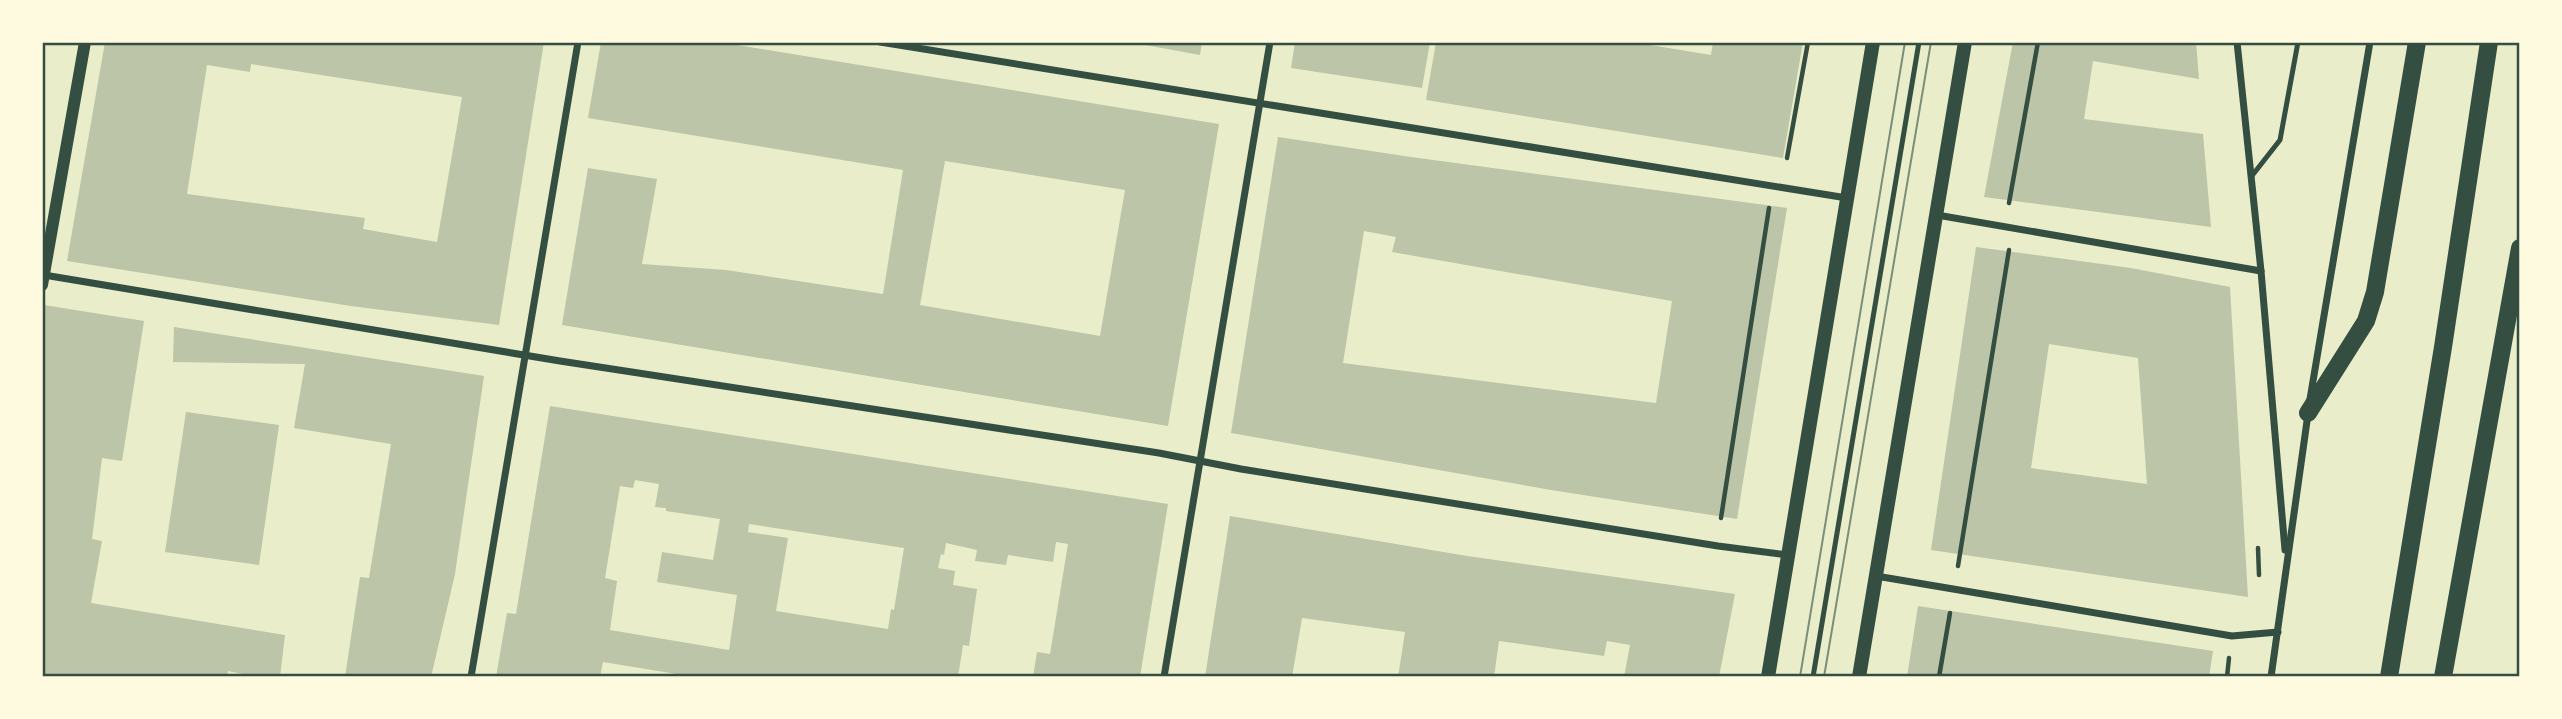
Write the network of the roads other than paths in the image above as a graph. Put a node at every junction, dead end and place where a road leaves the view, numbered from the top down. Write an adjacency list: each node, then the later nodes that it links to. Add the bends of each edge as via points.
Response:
1 (85, 42): 19 (street)
2 (578, 42): 20 (street)
3 (880, 42): 13 (street)
4 (1270, 42): 13 (street)
5 (1873, 42): 15 (main road)
6 (1919, 42): 30 (lane)
7 (1965, 42): 16 (main road)
8 (2237, 42): 14 (street)
9 (2298, 42): 14 (lane, via 2280,140)
10 (2370, 42): 21 (street)
11 (2417, 42): 21 (main road, via 2375,292 2366,321)
12 (2489, 42): 33 (main road)
13 (1260, 103): 15 (street); 22 (street)
14 (2251, 177): 18 (street)
15 (1847, 198): 23 (main road)
16 (1936, 215): 18 (street); 25 (main road)
17 (2520, 248): 34 (main road)
18 (2261, 271): 24 (street)
19 (43, 280): 20 (street)
20 (526, 355): 22 (street); 27 (street)
21 (2308, 413): 24 (street)
22 (1199, 461): 23 (street); 28 (street)
23 (1788, 555): 29 (main road)
24 (2286, 563): 26 (street)
25 (1876, 576): 26 (street, via 2232,636); 31 (main road)
26 (2277, 632): 32 (street)
27 (471, 677)
28 (1164, 677)
29 (1768, 677)
30 (1813, 677)
31 (1859, 677)
32 (2271, 677)
33 (2389, 677)
34 (2443, 677)

